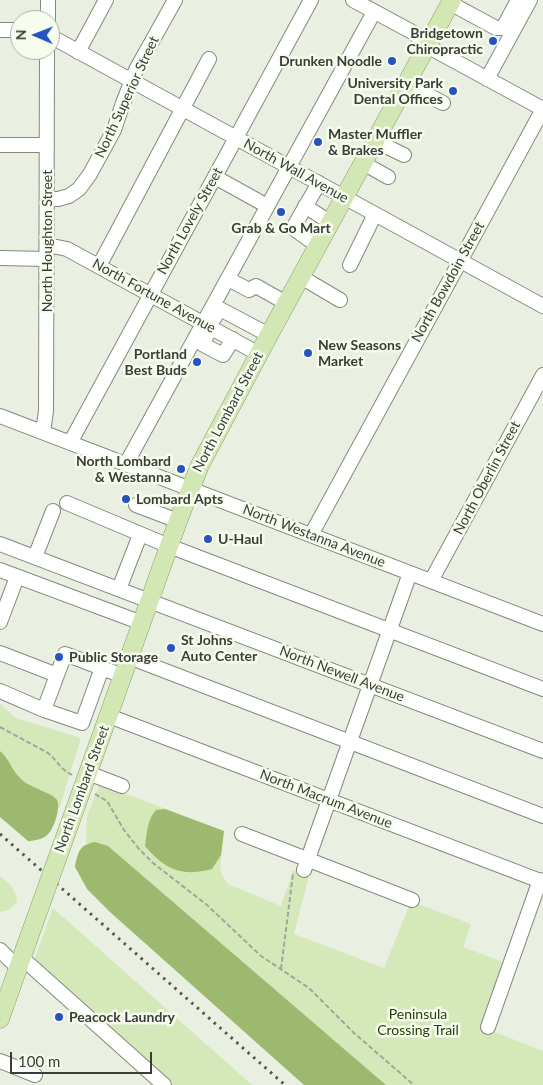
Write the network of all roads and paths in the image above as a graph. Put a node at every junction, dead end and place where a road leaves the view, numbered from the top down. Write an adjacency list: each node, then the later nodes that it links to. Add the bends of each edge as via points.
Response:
1 (106, 0): 11 (street)
2 (175, 0): 15 (street, North Superior Street)
3 (311, 0): 20 (street, North Lovely Street)
4 (353, 0): 8 (street)
5 (518, 0): 7 (street, via 503,28 496,28)
6 (530, 0): 14 (street)
7 (451, 2): 10 (main road, North Lombard Street)
8 (374, 12): 10 (street, via 414,33); 26 (street)
9 (60, 42): 11 (street, North Wall Avenue)
10 (427, 46): 14 (street); 16 (main road, North Lombard Street)
11 (78, 52): 15 (street, North Wall Avenue)
12 (209, 59): 18 (street)
13 (47, 60): 23 (street, North Houghton Street)
14 (488, 79): 19 (street)
15 (132, 81): 18 (street, North Wall Avenue); 31 (street, North Superior Street, via 114,130 79,188 69,196)
16 (407, 84): 17 (street); 21 (main road, North Lombard Street)
17 (443, 103)
18 (184, 109): 20 (street, North Wall Avenue); 41 (street)
19 (543, 109): 39 (street, North Bowdoin Street)
20 (236, 138): 26 (street, North Wall Avenue); 27 (street, North Lovely Street)
21 (376, 141): 24 (street); 25 (main road, North Lombard Street)
22 (0, 145): 23 (street)
23 (47, 145): 31 (street, North Houghton Street)
24 (404, 155)
25 (363, 163): 28 (street); 30 (main road, North Lombard Street)
26 (289, 167): 29 (street, North Wall Avenue); 43 (street)
27 (215, 176): 32 (street); 44 (street, North Lovely Street)
28 (388, 177)
29 (319, 183): 30 (street, North Wall Avenue); 33 (street)
30 (345, 197): 34 (street, North Wall Avenue); 35 (main road, North Lombard Street)
31 (47, 199): 37 (street, North Houghton Street)
32 (260, 202)
33 (305, 206): 35 (street); 36 (street, via 294,228)
34 (374, 214): 39 (street, North Wall Avenue); 40 (street)
35 (331, 223): 36 (main road, North Lombard Street)
36 (318, 246): 42 (main road, North Lombard Street)
37 (46, 252): 38 (street, North Fortune Avenue); 41 (street, North Fortune Avenue, via 67,249); 53 (street, North Houghton Street, via 46,411)
38 (0, 258)
39 (460, 260): 47 (street, North Wall Avenue); 61 (street, North Bowdoin Street)
40 (350, 265)
41 (99, 266): 44 (street, North Fortune Avenue)
42 (300, 277): 45 (street); 46 (main road, North Lombard Street)
43 (228, 280): 46 (street, via 249,290 256,286); 48 (street)
44 (150, 294): 48 (street, North Fortune Avenue); 54 (street, North Lovely Street)
45 (340, 300)
46 (286, 303): 49 (main road, North Lombard Street)
47 (543, 306)
48 (208, 326): 49 (street, via 220,309); 50 (street, North Fortune Avenue); 55 (street)
49 (269, 335): 50 (main road, North Lombard Street)
50 (259, 354): 56 (main road, North Lombard Street)
51 (543, 374): 69 (street, North Oberlin Street)
52 (0, 416): 53 (street, North Westanna Avenue)
53 (43, 432): 54 (street, North Westanna Avenue)
54 (70, 443): 55 (street, North Westanna Avenue)
55 (126, 464): 56 (street, North Westanna Avenue)
56 (189, 489): 60 (main road, North Lombard Street); 61 (street, North Westanna Avenue)
57 (67, 503): 64 (street)
58 (136, 505): 60 (street)
59 (54, 511): 65 (street)
60 (178, 521): 64 (main road, North Lombard Street)
61 (311, 534): 67 (street, North Westanna Avenue)
62 (138, 540): 70 (street)
63 (0, 544): 65 (street, North Newell Avenue)
64 (168, 546): 71 (main road, North Lombard Street); 75 (street)
65 (35, 557): 70 (street, North Newell Avenue)
66 (0, 570): 68 (street)
67 (410, 572): 69 (street, North Westanna Avenue); 75 (street)
68 (17, 577): 72 (street); 73 (street)
69 (431, 581): 74 (street, North Westanna Avenue)
70 (119, 589): 71 (street, North Newell Avenue)
71 (150, 601): 73 (main road, North Lombard Street); 81 (street, North Newell Avenue)
72 (0, 622)
73 (142, 623): 77 (main road, North Lombard Street)
74 (543, 624)
75 (389, 629): 81 (street); 82 (street)
76 (0, 653): 79 (street)
77 (129, 657): 80 (main road, North Lombard Street); 87 (street)
78 (102, 668): 79 (street, via 65,654); 80 (street); 84 (street, via 82,723)
79 (57, 675): 84 (street)
80 (123, 676): 85 (main road, North Lombard Street)
81 (369, 685): 87 (street); 88 (street, North Newell Avenue)
82 (543, 689)
83 (0, 691): 84 (street)
84 (44, 710)
85 (109, 716): 89 (main road, North Lombard Street); 92 (street, North Macrum Avenue)
86 (0, 726): 89 (path, via 48,753 61,768)
87 (349, 742): 92 (street); 93 (street)
88 (543, 751)
89 (81, 774): 90 (street); 99 (main road, North Lombard Street, bridge, via 75,809)
90 (122, 786)
91 (93, 792): 100 (path, via 107,801 124,830 153,863 208,905 261,956)
92 (328, 800): 95 (street); 96 (street, North Macrum Avenue)
93 (543, 816)
94 (242, 834): 95 (street)
95 (306, 865): 97 (street); 100 (path, via 293,866 292,869)
96 (541, 881): 102 (street)
97 (412, 900)
98 (0, 950): 99 (street)
99 (21, 959): 101 (main road, North Lombard Street); 105 (street)
100 (281, 969): 106 (path, via 309,988 354,1033)
101 (0, 1019)
102 (488, 1027)
103 (0, 1061): 104 (street)
104 (35, 1075)
105 (164, 1085)
106 (414, 1085)

